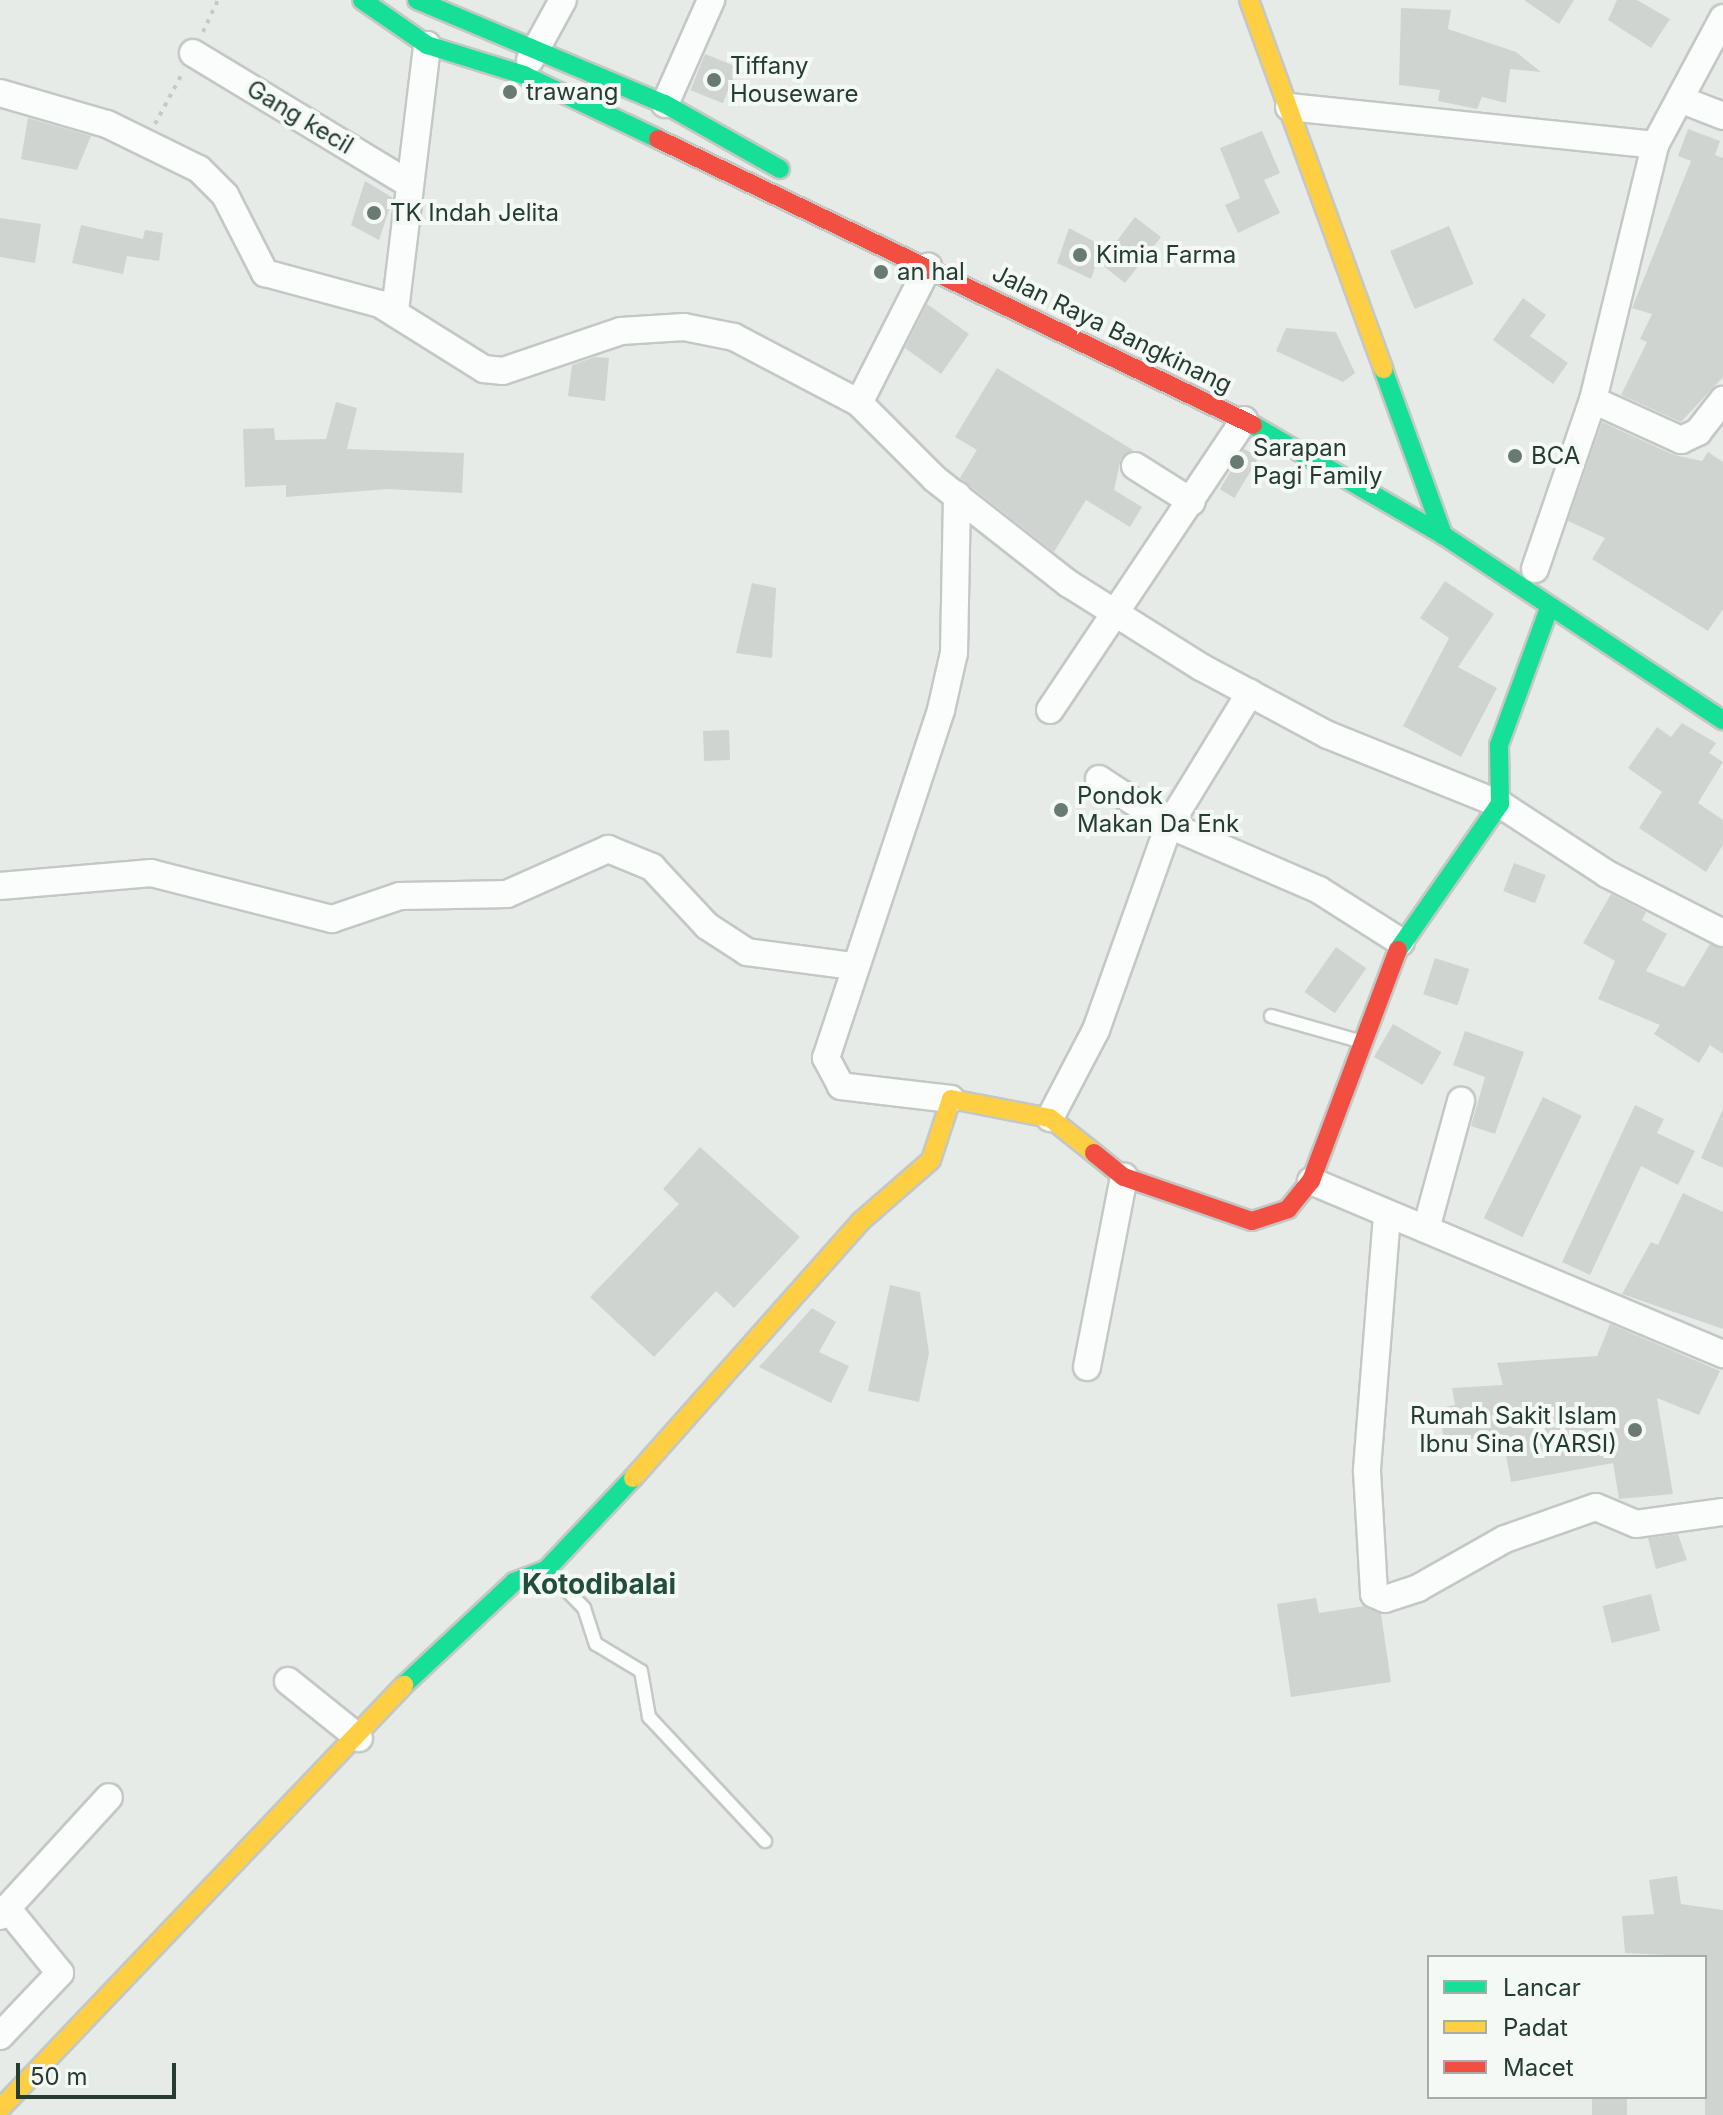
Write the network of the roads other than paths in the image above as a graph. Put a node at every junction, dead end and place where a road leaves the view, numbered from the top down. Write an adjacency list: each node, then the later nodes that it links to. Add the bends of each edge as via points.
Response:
1 (362, 0): 7 (main road, Jalan Raya Bangkinang)
2 (417, 0): 9 (main road, Jalan Raya Bangkinang)
3 (563, 0): 9 (street)
4 (711, 0): 12 (street)
5 (1249, 0): 13 (main road)
6 (1723, 18): 11 (street)
7 (427, 45): 9 (main road, Jalan Raya Bangkinang); 17 (street)
8 (193, 53): 17 (street, Gang kecil)
9 (529, 64): 12 (main road, Jalan Raya Bangkinang); 20 (main road, Jalan Raya Bangkinang)
10 (0, 93): 22 (street, via 107,124 199,169 225,195 274,278)
11 (1682, 100): 14 (street); 15 (street)
12 (665, 104): 16 (main road, Jalan Raya Bangkinang)
13 (1289, 107): 15 (street); 30 (main road)
14 (1723, 116)
15 (1655, 145): 23 (street)
16 (800, 181)
17 (406, 182): 22 (street)
18 (827, 196): 19 (main road, Jalan Raya Bangkinang)
19 (867, 219): 20 (main road); 30 (main road, Jalan Raya Bangkinang, via 962,261)
20 (860, 238): 21 (main road, Jalan Raya Bangkinang)
21 (928, 267): 25 (street); 26 (main road, Jalan Raya Bangkinang)
22 (395, 311): 25 (street, via 484,369 503,371 621,331 684,327 734,337)
23 (1593, 400): 24 (street, via 1681,440 1698,432); 32 (street)
24 (1723, 400)
25 (859, 403): 28 (street)
26 (1244, 420): 29 (street); 31 (main road, Jalan Raya Bangkinang)
27 (1135, 466): 29 (street)
28 (957, 495): 34 (street); 46 (street, via 954,653)
29 (1192, 502): 34 (street)
30 (1434, 506): 31 (main road); 32 (main road, Jalan Raya Bangkinang)
31 (1443, 535): 33 (main road, Jalan Raya Bangkinang)
32 (1541, 573)
33 (1548, 611): 37 (main road, Jalan Raya Bangkinang); 41 (main road, via 1499,745)
34 (1116, 614): 36 (street); 38 (street)
35 (1714, 685): 37 (main road)
36 (1250, 693): 41 (street, via 1328,735); 42 (street)
37 (1702, 706): 39 (main road, Jalan Raya Bangkinang)
38 (1050, 710)
39 (1723, 720)
40 (1099, 779): 42 (street)
41 (1500, 804): 44 (street, via 1607,874); 45 (main road)
42 (1169, 825): 45 (street, via 1319,890); 51 (street, via 1096,1030)
43 (0, 886): 46 (street, via 151,873 332,919 400,896 507,894 608,849 652,867 736,947)
44 (1723, 932)
45 (1401, 942): 48 (main road)
46 (854, 966): 49 (street, via 826,1058 831,1078 841,1086 882,1085)
47 (1271, 1016): 48 (lane)
48 (1362, 1042): 53 (main road)
49 (951, 1099): 51 (main road); 59 (main road, via 931,1160 860,1222)
50 (1461, 1101): 55 (street)
51 (1050, 1118): 52 (main road)
52 (1124, 1177): 53 (main road, via 1252,1221 1288,1209); 57 (street)
53 (1311, 1181): 54 (street)
54 (1387, 1215): 55 (street); 58 (street, via 1367,1471 1374,1594 1385,1599 1418,1588 1505,1539 1596,1507 1636,1524)
55 (1426, 1229): 56 (street)
56 (1723, 1354)
57 (1087, 1367)
58 (1723, 1512)
59 (546, 1570): 61 (main road, via 514,1582 463,1624); 63 (lane, via 584,1608 596,1644 641,1671 649,1717)
60 (288, 1681): 61 (street)
61 (359, 1738): 66 (main road)
62 (109, 1797): 64 (street)
63 (765, 1841)
64 (4, 1912): 65 (street, via 60,1973)
65 (0, 2036)
66 (0, 2109)

